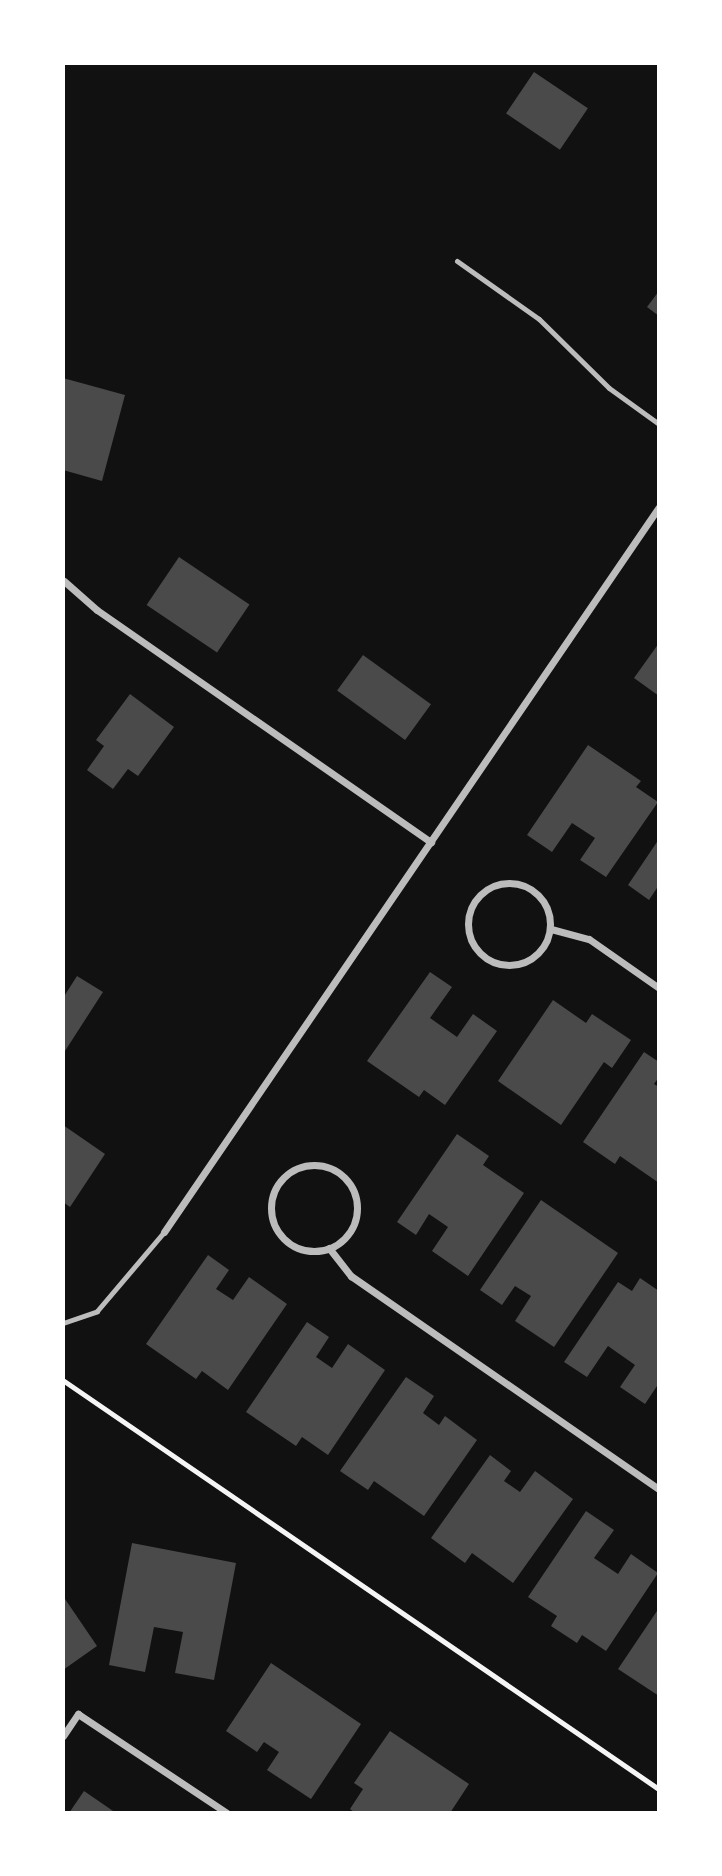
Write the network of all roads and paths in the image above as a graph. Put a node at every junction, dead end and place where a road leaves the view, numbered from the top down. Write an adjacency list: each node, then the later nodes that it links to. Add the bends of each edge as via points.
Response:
1 (457, 261): 2 (lane, via 539,319 609,388)
2 (659, 424)
3 (659, 507): 5 (street)
4 (64, 581): 5 (street, via 97,610)
5 (431, 842): 8 (street)
6 (551, 929): 6 (street, via 540,896 531,888 508,883 496,884 477,898 467,922 476,949 499,964 533,958 547,943); 7 (street, via 589,939)
7 (659, 988)
8 (164, 1232): 10 (lane, via 97,1311)
9 (329, 1248): 9 (street, via 341,1242 356,1220 355,1194 349,1182 327,1167 299,1167 286,1175 272,1200 277,1229 300,1248); 12 (street, via 351,1276)
10 (63, 1323)
11 (63, 1380): 14 (path)
12 (659, 1489)
13 (63, 1736): 15 (street, via 78,1714)
14 (659, 1789)
15 (227, 1813)

